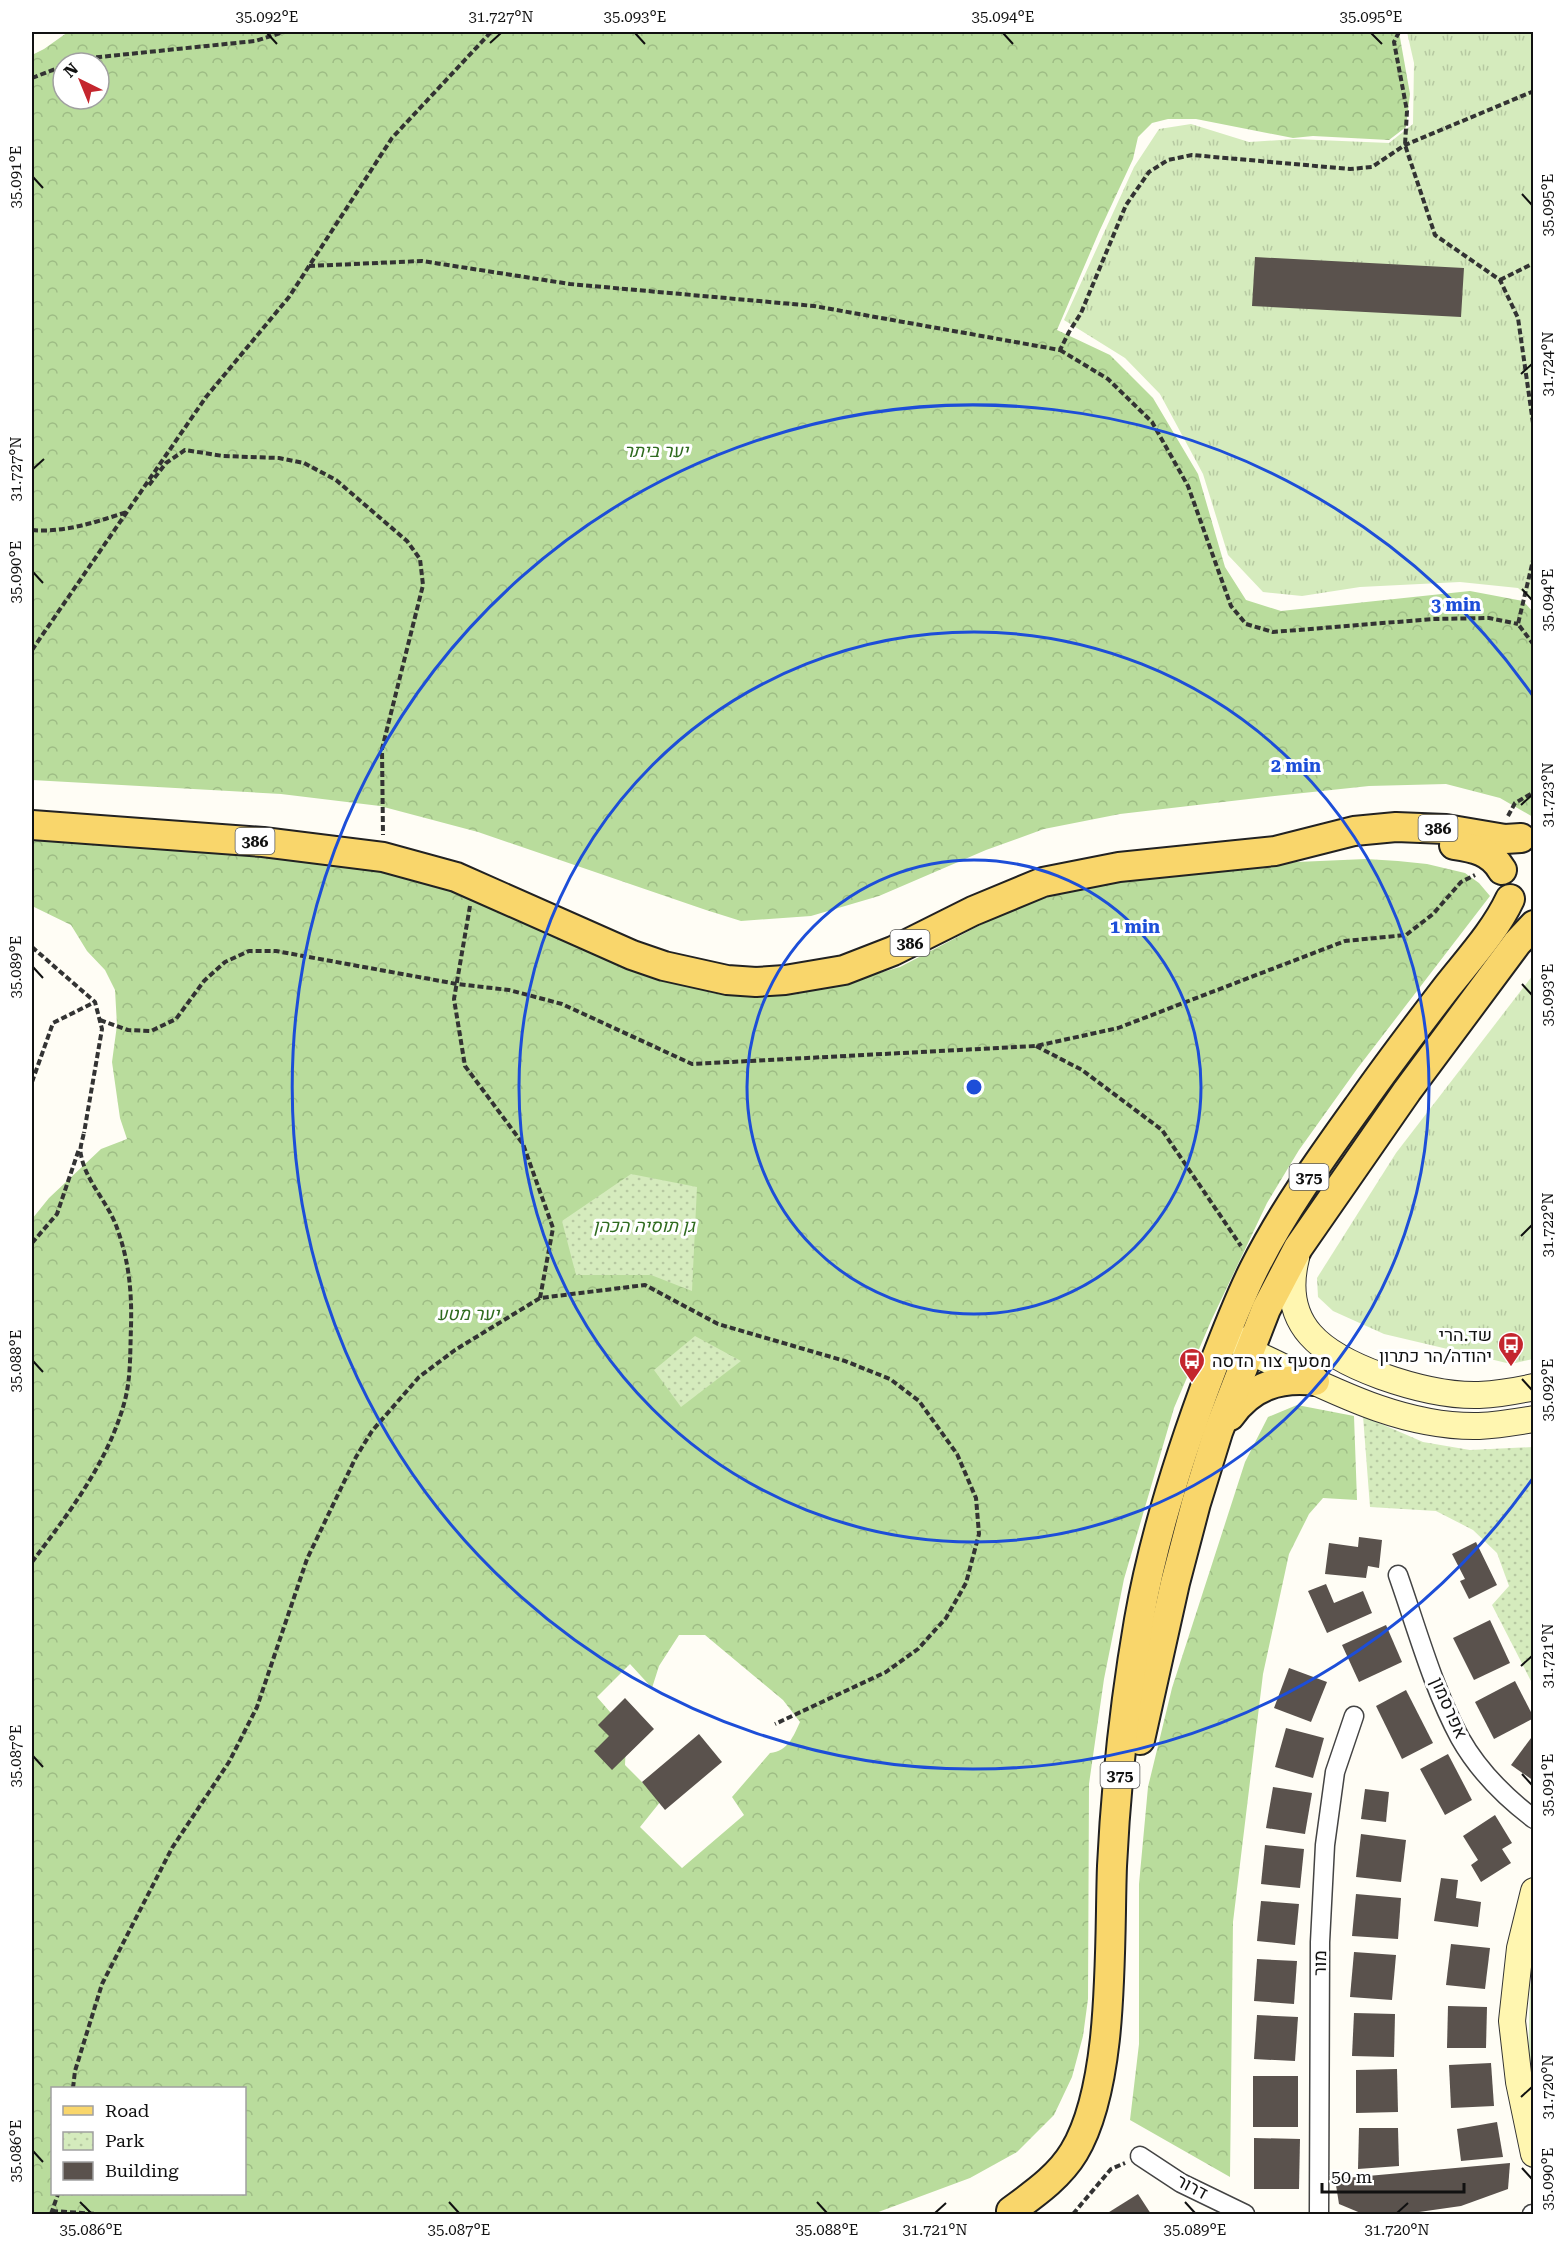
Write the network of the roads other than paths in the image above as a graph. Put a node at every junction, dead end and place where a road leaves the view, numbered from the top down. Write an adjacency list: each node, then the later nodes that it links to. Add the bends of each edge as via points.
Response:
1 (32, 825): 2 (main road, 386, via 263,842 383,857 456,877 664,966 727,980 766,981 844,970 1043,882 1119,867 1275,851 1354,831 1422,827 1446,829)
2 (1510, 847): 3 (main road, 375, via 1502,880)
3 (1522, 906): 6 (main road, 375, via 1496,925 1404,1042 1312,1171 1255,1267)
4 (1533, 925): 5 (main road, 375, via 1407,1091)
5 (1298, 1248): 7 (main road, 375); 9 (street, via 1291,1281 1295,1309 1309,1334 1332,1354 1367,1371 1425,1389 1478,1395)
6 (1230, 1321): 7 (street, via 1238,1342); 20 (main road, 375, via 1183,1448 1140,1619 1119,1781 1107,2006 1097,2089 1074,2152 1039,2190)
7 (1249, 1352): 8 (street); 11 (main road, 375)
8 (1315, 1381): 10 (street, via 1390,1412 1418,1419 1478,1426); 11 (main road, via 1281,1380 1263,1386 1238,1404)
9 (1533, 1388)
10 (1533, 1419)
11 (1218, 1432): 20 (main road, 375, via 1175,1583 1137,1761 1118,2003 1105,2091 1092,2132 1080,2154 1041,2193)
12 (1398, 1575): 14 (street, אפרסמון, via 1442,1699 1461,1739 1484,1772)
13 (1354, 1716): 22 (street, מור, via 1335,1772 1325,1845 1320,1942)
14 (1533, 1819)
15 (1533, 1891): 16 (street, via 1520,1948 1512,2021)
16 (1526, 2082): 17 (street)
17 (1533, 2154)
18 (1140, 2156): 19 (street, דרור)
19 (1219, 2209): 21 (street, דרור)
20 (1008, 2213)
21 (1245, 2214)
22 (1319, 2214)

